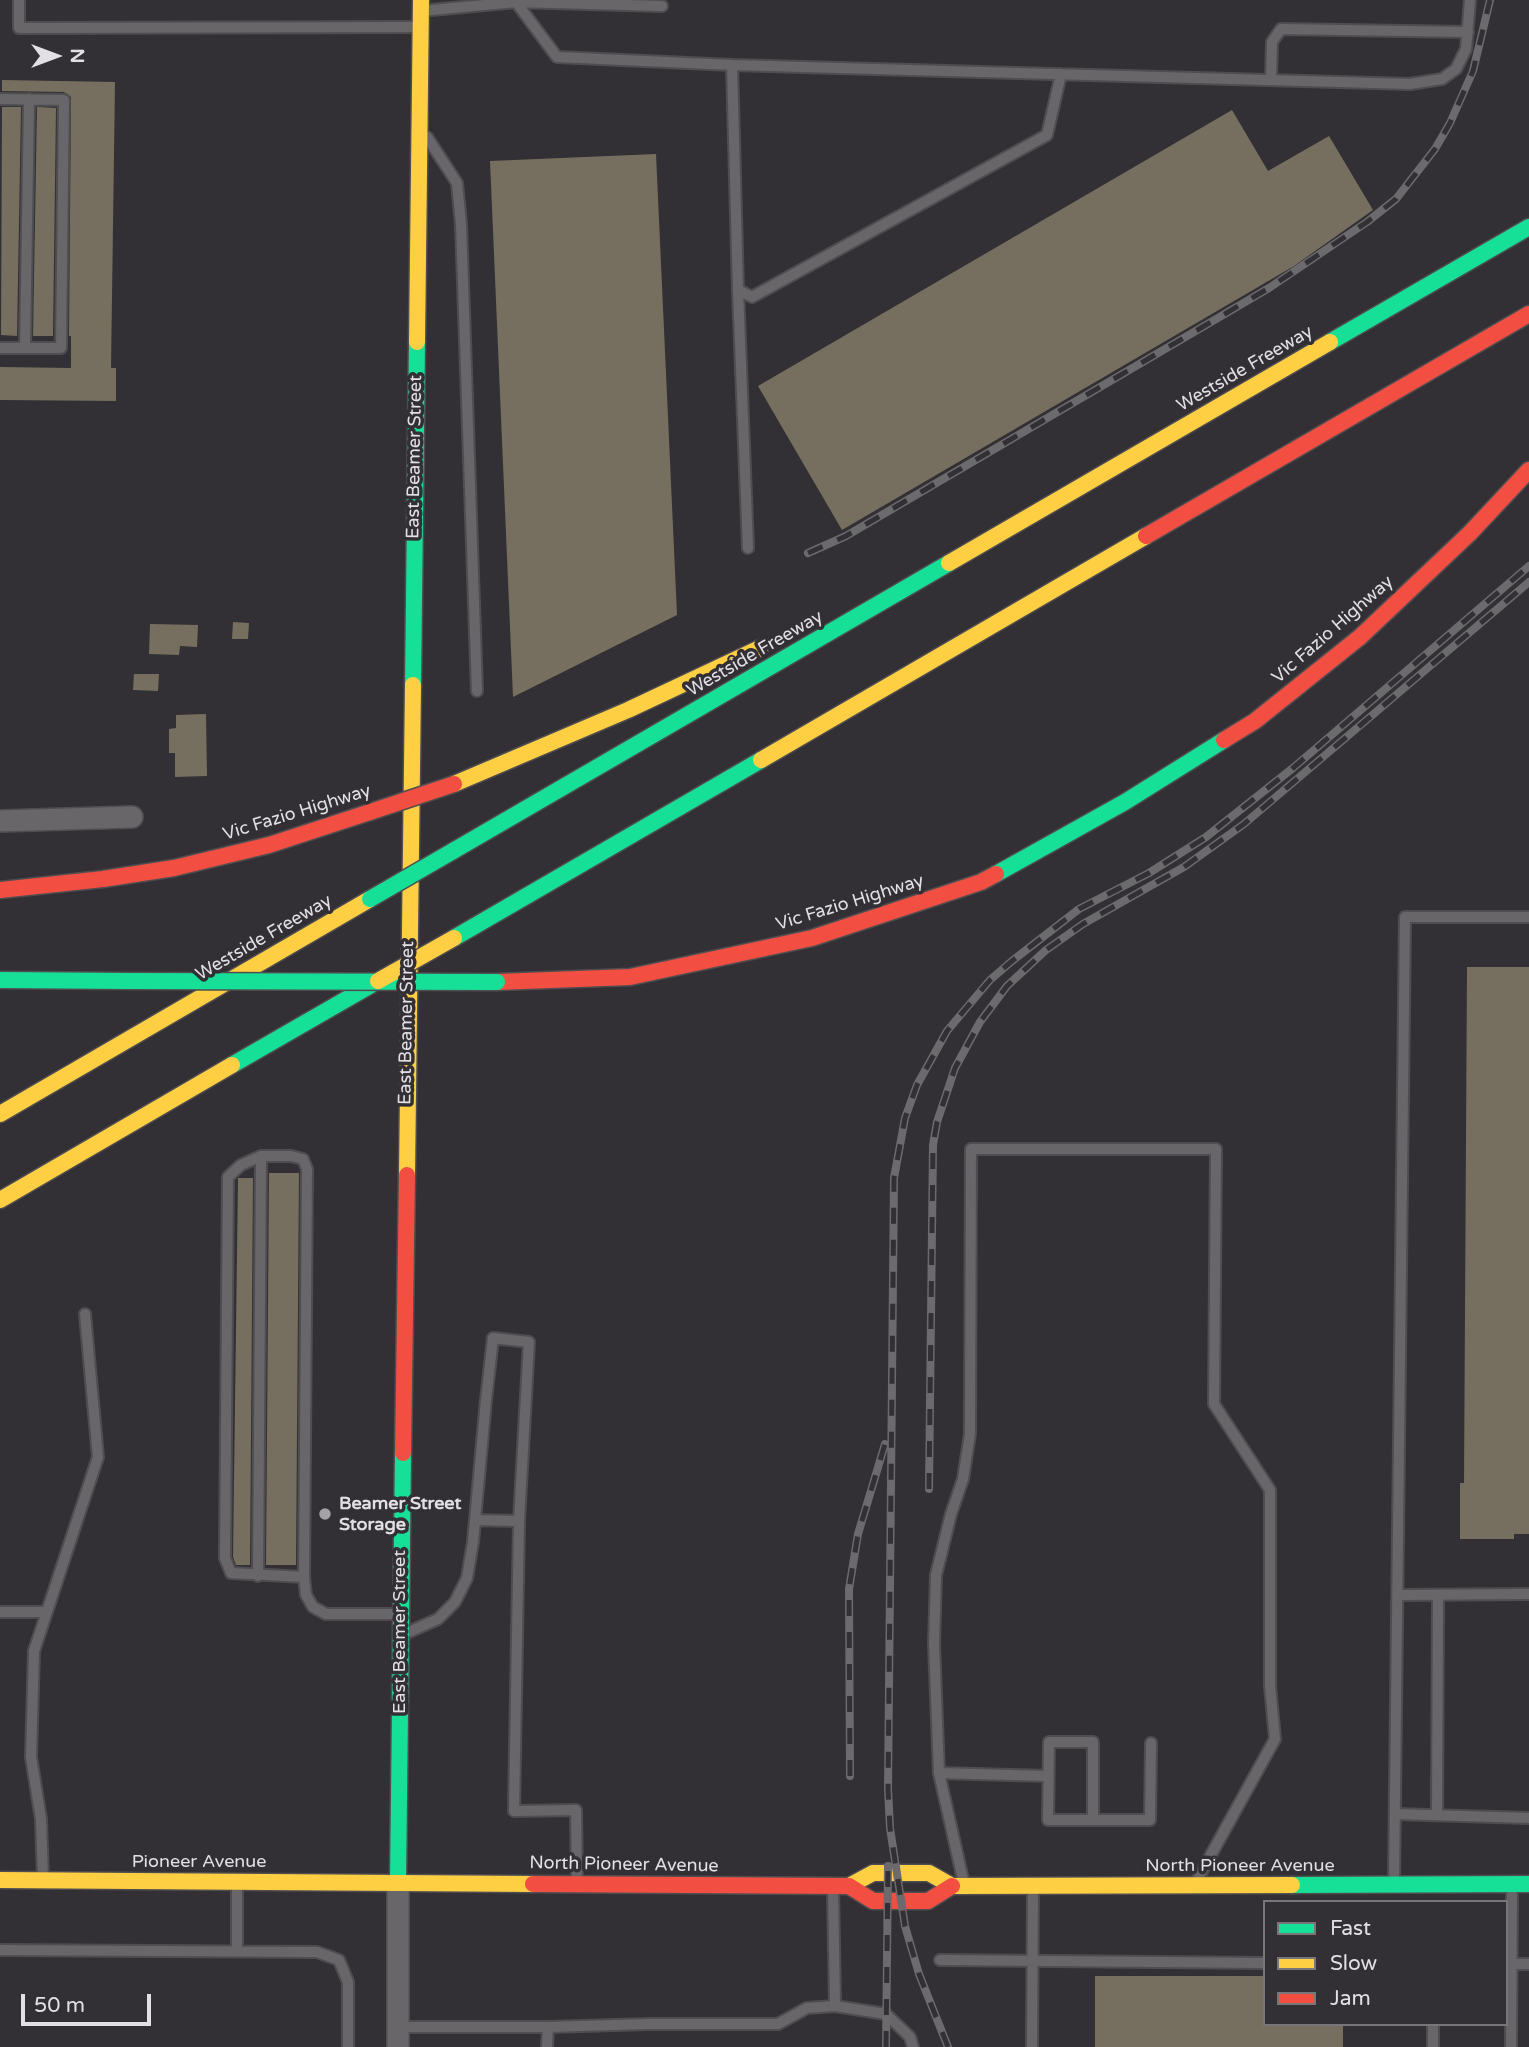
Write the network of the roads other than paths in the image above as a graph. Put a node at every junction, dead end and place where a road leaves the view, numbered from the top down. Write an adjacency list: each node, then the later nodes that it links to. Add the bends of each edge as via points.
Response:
1 (19, 0): 5 (lane, via 19,28)
2 (1470, 0): 6 (lane)
3 (516, 1): 4 (lane); 5 (lane); 7 (lane, via 557,57)
4 (662, 6)
5 (421, 13): 12 (main road, East Beamer Street)
6 (1468, 33): 9 (lane, via 1456,69 1442,79 1410,84); 9 (lane, via 1282,29 1272,42)
7 (732, 65): 8 (lane); 14 (lane)
8 (1061, 74): 9 (lane); 14 (lane, via 1047,135 752,298)
9 (1271, 80)
10 (0, 99): 11 (lane)
11 (29, 99): 17 (lane); 17 (lane, via 64,100 61,348)
12 (420, 126): 23 (lane, via 457,183); 42 (main road, East Beamer Street)
13 (1529, 227): 20 (main road, Westside Freeway)
14 (738, 290): 19 (lane)
15 (1529, 314): 31 (main road, bridge)
16 (0, 348): 17 (lane)
17 (25, 348)
18 (1529, 470): 28 (main road, Vic Fazio Highway, bridge, via 1360,637 1255,720 1125,802 981,882 812,938 630,977 497,982)
19 (748, 548)
20 (937, 570): 21 (main road); 29 (main road, Westside Freeway, bridge)
21 (812, 624)
22 (775, 642): 26 (main road, Vic Fazio Highway, bridge, via 454,784 269,845 174,868)
23 (477, 691)
24 (132, 817): 25 (street)
25 (0, 821)
26 (0, 890)
27 (1529, 917): 38 (lane, via 1405,917)
28 (0, 981)
29 (0, 1114)
30 (261, 1156): 35 (lane); 35 (lane, via 228,1177 227,1245 225,1558 231,1573); 36 (lane, via 303,1158 307,1169)
31 (0, 1200)
32 (85, 1314): 41 (lane, via 98,1457)
33 (475, 1520): 34 (lane); 34 (lane, via 493,1338 529,1342); 43 (lane, via 467,1578 455,1602 438,1619)
34 (519, 1521): 55 (lane, via 514,1811 576,1811)
35 (258, 1576): 36 (lane)
36 (303, 1577): 42 (lane, via 313,1607 326,1614)
37 (1529, 1594): 39 (lane)
38 (1398, 1595): 39 (lane); 47 (lane)
39 (1438, 1595): 48 (lane)
40 (0, 1612): 41 (lane)
41 (47, 1612): 53 (lane, via 34,1651 32,1757)
42 (400, 1614): 43 (main road, East Beamer Street)
43 (400, 1636): 54 (main road, East Beamer Street)
44 (1151, 1743): 50 (lane, via 1150,1820)
45 (939, 1773): 46 (lane); 58 (lane, via 936,1575 963,1479 970,1434 971,1149 1216,1149 1214,1404 1270,1490 1270,1686 1275,1739); 61 (lane)
46 (1048, 1776): 50 (lane, via 1048,1819); 50 (lane, via 1049,1742 1093,1742)
47 (1395, 1814): 48 (lane); 59 (lane)
48 (1437, 1815): 49 (lane)
49 (1529, 1818)
50 (1093, 1820)
51 (0, 1880): 53 (main road, Pioneer Avenue)
52 (237, 1880): 53 (main road, Pioneer Avenue); 54 (main road, Pioneer Avenue); 64 (lane)
53 (43, 1881)
54 (398, 1882): 55 (main road, North Pioneer Avenue); 73 (street, East Beamer Street)
55 (577, 1884): 60 (main road, North Pioneer Avenue)
56 (1512, 1884): 57 (main road, North Pioneer Avenue); 59 (main road, North Pioneer Avenue, via 1435,1889); 68 (lane)
57 (1529, 1884)
58 (1194, 1885): 59 (main road, North Pioneer Avenue); 62 (main road, North Pioneer Avenue)
59 (1394, 1885)
60 (841, 1886): 61 (main road, North Pioneer Avenue, via 873,1873 929,1873); 61 (main road, North Pioneer Avenue, via 873,1900 928,1900); 70 (lane)
61 (958, 1886): 62 (main road, North Pioneer Avenue)
62 (1033, 1886): 66 (lane)
63 (0, 1950): 64 (lane)
64 (237, 1950): 74 (lane, via 317,1952 339,1960 348,1982)
65 (940, 1960): 66 (lane)
66 (1032, 1962): 67 (lane); 77 (lane)
67 (1263, 1963)
68 (1509, 1964): 69 (lane); 79 (lane)
69 (1529, 1964)
70 (835, 2006): 72 (lane, via 807,2008 778,2024); 76 (lane, via 886,2014 910,2037)
71 (1433, 2026): 78 (lane)
72 (548, 2027): 73 (lane); 75 (lane)
73 (398, 2037)
74 (348, 2047)
75 (547, 2047)
76 (913, 2047)
77 (1032, 2047)
78 (1433, 2047)
79 (1511, 2047)

